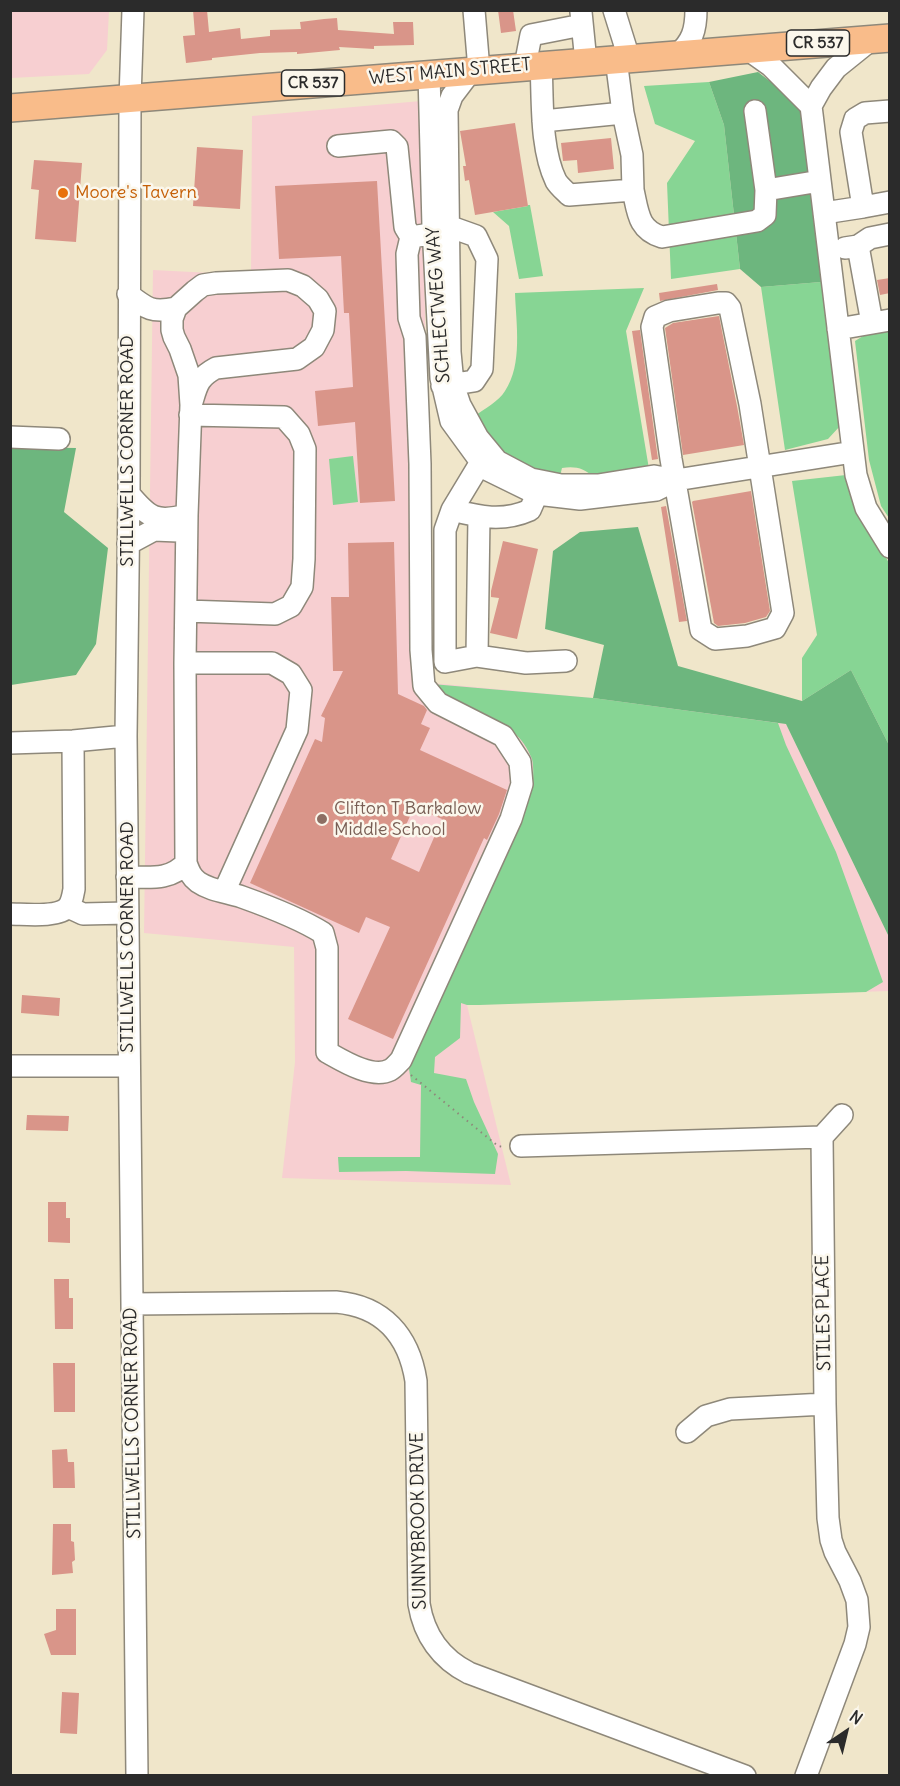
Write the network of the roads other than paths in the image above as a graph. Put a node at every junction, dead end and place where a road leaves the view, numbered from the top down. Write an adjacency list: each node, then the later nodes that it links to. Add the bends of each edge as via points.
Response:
1 (133, 10): 14 (street, STILLWELLS CORNER ROAD)
2 (474, 10): 12 (street)
3 (614, 10): 9 (street)
4 (696, 13): 7 (street, via 700,27 714,45); 8 (street, via 693,34)
5 (582, 18): 10 (street); 11 (street, via 531,35)
6 (881, 39): 7 (main road, WEST MAIN STREET / CR 537); 15 (street, via 836,68)
7 (735, 50): 8 (main road, WEST MAIN STREET / CR 537); 15 (street, via 771,66)
8 (678, 54): 9 (main road, WEST MAIN STREET / CR 537)
9 (622, 59): 10 (main road, WEST MAIN STREET / CR 537); 19 (street)
10 (586, 62): 11 (main road, WEST MAIN STREET / CR 537)
11 (533, 66): 12 (main road, WEST MAIN STREET / CR 537); 20 (street)
12 (475, 70): 13 (main road, WEST MAIN STREET / CR 537); 28 (street, SCHLECTWEG WAY, via 452,96 447,110)
13 (429, 74): 14 (main road, WEST MAIN STREET / CR 537); 28 (street, SCHLECTWEG WAY)
14 (130, 99): 16 (main road, WEST MAIN STREET / CR 537); 33 (street, STILLWELLS CORNER ROAD)
15 (811, 105): 22 (street)
16 (10, 108)
17 (755, 111): 24 (street)
18 (890, 111): 26 (street, via 855,118 851,132)
19 (622, 113): 20 (street); 23 (street, via 632,155)
20 (543, 121): 23 (street, via 557,183 568,195)
21 (338, 146): 30 (street, via 391,141 397,147 405,227)
22 (820, 181): 24 (street); 27 (street)
23 (633, 190): 24 (street, via 644,227 662,237 757,221 765,215)
24 (766, 190)
25 (890, 202): 26 (street)
26 (863, 207): 27 (street)
27 (824, 213): 32 (street)
28 (438, 229): 30 (street); 37 (street, SCHLECTWEG WAY, via 441,378); 37 (street, via 476,236 487,259 482,369 474,381)
29 (890, 234): 31 (street, via 870,238)
30 (411, 237): 61 (street, via 407,254 420,464 424,686 438,704 503,736 520,762 522,784 511,819 401,1060 389,1070 378,1073 354,1067 327,1052 327,948 323,933)
31 (858, 246): 32 (street); 35 (street)
32 (829, 251): 36 (street)
33 (128, 294): 34 (street, via 146,308); 45 (street, STILLWELLS CORNER ROAD)
34 (176, 308): 38 (street, via 172,330 189,375); 38 (street, via 203,285 288,280 303,286 325,311 323,330 314,347 297,359 216,368 199,381)
35 (881, 322): 36 (street)
36 (838, 329): 41 (street)
37 (448, 385): 42 (street, SCHLECTWEG WAY, via 451,422)
38 (191, 410): 49 (street); 52 (street, via 284,417 299,434 305,449 304,548 302,587 291,606 275,614)
39 (10, 437): 40 (street)
40 (59, 438)
41 (853, 452): 43 (street, SCHLECTWEG WAY); 51 (street, via 866,508)
42 (486, 458): 44 (street, SCHLECTWEG WAY, via 531,479 561,484 598,485 654,476); 46 (street, SCHLECTWEG WAY, via 486,469); 47 (street)
43 (760, 466): 44 (street, SCHLECTWEG WAY); 44 (street, via 783,613 775,628 747,636 715,639 701,630); 44 (street, via 730,308 726,303 669,310 655,317 652,327)
44 (676, 480): 46 (street, SCHLECTWEG WAY, via 656,490 580,499)
45 (129, 494): 49 (street, via 150,515); 50 (street, STILLWELLS CORNER ROAD)
46 (537, 494): 48 (street, via 530,510 517,516)
47 (452, 510): 48 (street); 53 (street, via 445,530 445,662)
48 (479, 516): 53 (street)
49 (187, 523): 50 (street, via 154,530); 52 (street)
50 (128, 544): 56 (street, STILLWELLS CORNER ROAD)
51 (890, 547)
52 (186, 610): 55 (street)
53 (477, 656): 54 (street, via 526,663)
54 (566, 661)
55 (184, 663): 59 (street); 61 (street, via 272,663 291,674 301,690 297,730)
56 (126, 736): 57 (street); 60 (street, STILLWELLS CORNER ROAD)
57 (73, 741): 58 (street); 62 (street, via 74,889)
58 (10, 743)
59 (186, 863): 60 (street, via 180,870 160,877); 61 (street, via 198,882)
60 (127, 877): 63 (street, STILLWELLS CORNER ROAD)
61 (224, 892)
62 (68, 907): 63 (street, via 83,914); 64 (street, via 46,914)
63 (128, 913): 66 (street, STILLWELLS CORNER ROAD)
64 (10, 914)
65 (10, 1066): 66 (street)
66 (129, 1066): 70 (street, STILLWELLS CORNER ROAD)
67 (842, 1115): 68 (street)
68 (822, 1137): 69 (street); 71 (street, STILES PLACE)
69 (520, 1146)
70 (132, 1304): 73 (street, STILLWELLS CORNER ROAD); 74 (street, SUNNYBROOK DRIVE, via 336,1302 361,1306 382,1318 403,1340 413,1363 419,1604 425,1628 440,1652 469,1673)
71 (825, 1404): 72 (street, via 729,1409 706,1416); 75 (street, STILES PLACE, via 829,1530 855,1592 859,1627)
72 (687, 1432)
73 (139, 1774)
74 (745, 1776)
75 (806, 1776)

